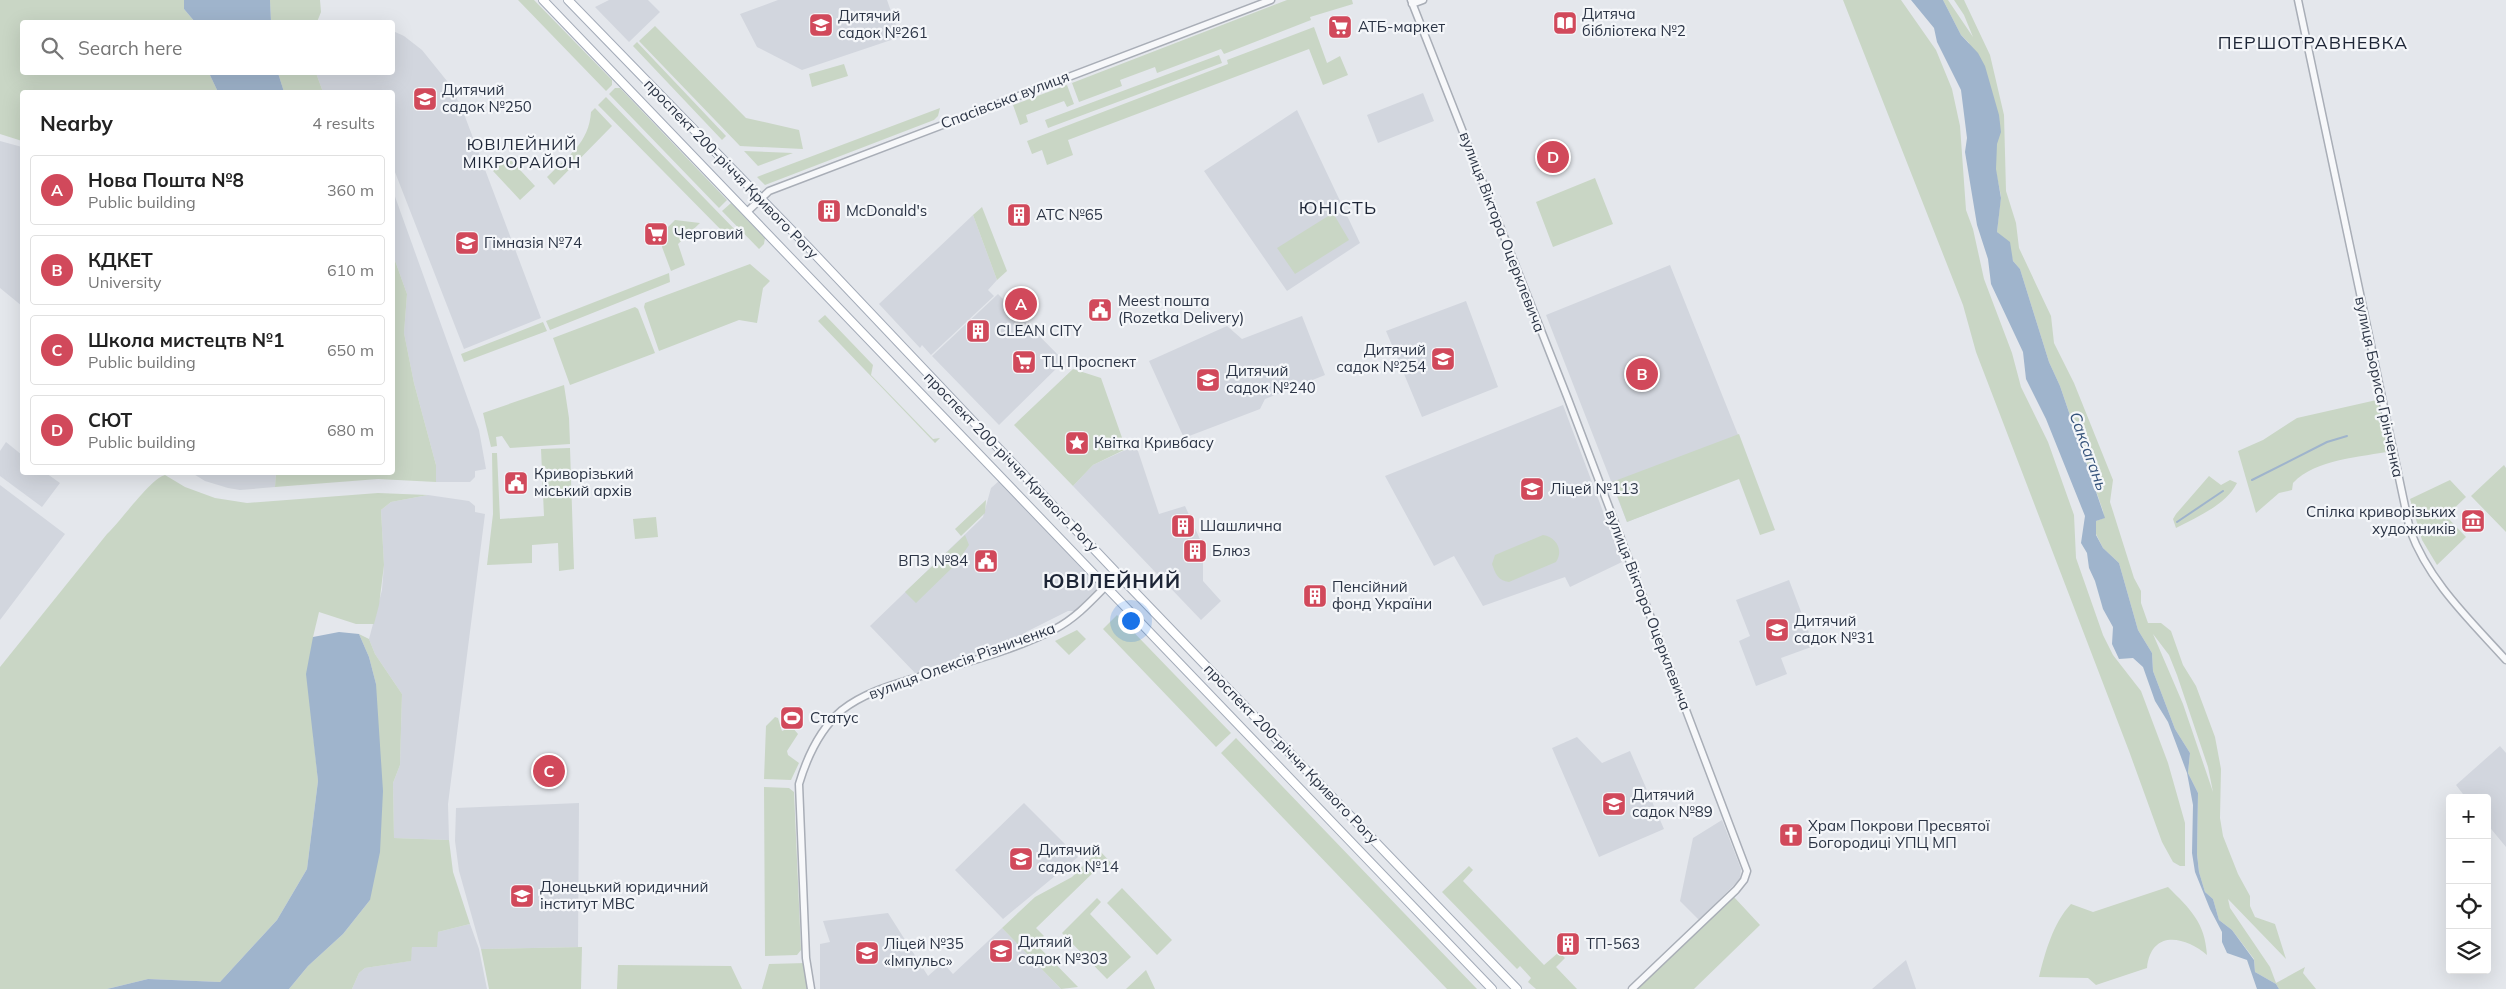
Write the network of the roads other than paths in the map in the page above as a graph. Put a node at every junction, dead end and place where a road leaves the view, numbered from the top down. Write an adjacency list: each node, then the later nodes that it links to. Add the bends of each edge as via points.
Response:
1 (543, 0): 8 (main road, проспект 200-річчя Кривого Рогу)
2 (568, 0): 7 (main road, проспект 200-річчя Кривого Рогу)
3 (1271, 0): 7 (street, Спасівська вулиця, via 778,187)
4 (1423, 0): 6 (street)
5 (2298, 0): 11 (street, вулиця Бориса Грінченка, via 2410,530 2423,559 2441,586)
6 (1412, 2): 17 (street, вулиця Віктора Оцерклевича, via 1568,399 1747,871 1736,890)
7 (760, 199): 8 (street, Спасівська вулиця); 9 (main road, проспект 200-річчя Кривого Рогу)
8 (747, 212): 10 (main road, проспект 200-річчя Кривого Рогу)
9 (1118, 574): 10 (street, вулиця Олексія Різниченка); 12 (main road, проспект 200-річчя Кривого Рогу)
10 (1105, 587): 13 (main road, проспект 200-річчя Кривого Рогу); 14 (street, вулиця Олексія Різниченка, via 1076,615 1048,633 870,693 830,723 805,763 798,784 806,958)
11 (2506, 660)
12 (1324, 788): 13 (main road); 16 (main road, проспект 200-річчя Кривого Рогу)
13 (1311, 800): 15 (main road, проспект 200-річчя Кривого Рогу)
14 (811, 989)
15 (1492, 989)
16 (1517, 989)
17 (1632, 989)

